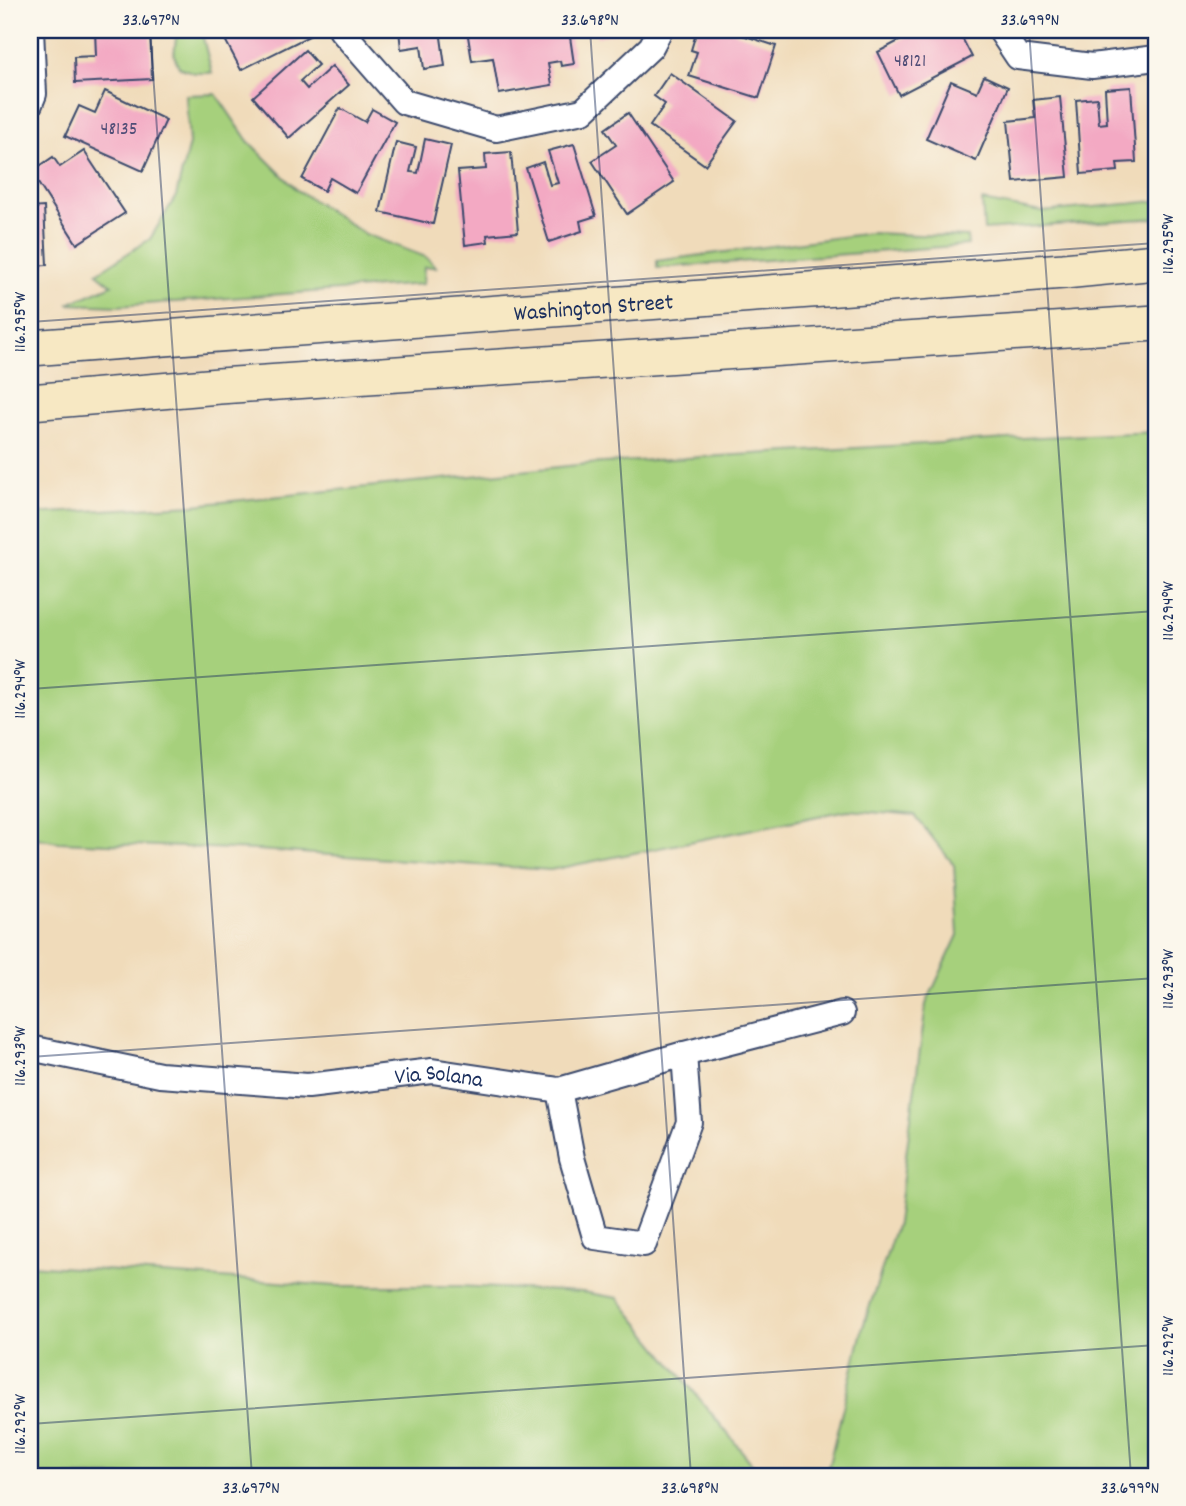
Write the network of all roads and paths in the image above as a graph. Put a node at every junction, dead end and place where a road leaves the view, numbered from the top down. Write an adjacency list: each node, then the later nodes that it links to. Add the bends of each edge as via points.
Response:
1 (31, 30): 6 (street, via 34,94)
2 (341, 30): 3 (street, via 404,102 496,129 583,111 651,47)
3 (660, 30)
4 (1000, 30): 5 (street, via 1018,57 1092,66)
5 (1156, 58)
6 (30, 104)
7 (1156, 262): 9 (main road, Washington Street)
8 (1156, 323): 10 (main road)
9 (30, 348)
10 (30, 402)
11 (842, 1013): 13 (street, Via Solana)
12 (30, 1048): 14 (street, Via Solana, via 160,1075 308,1086 432,1071)
13 (684, 1054): 14 (street, Via Solana); 14 (street, via 689,1122 644,1244 595,1237 572,1158)
14 (559, 1090)

